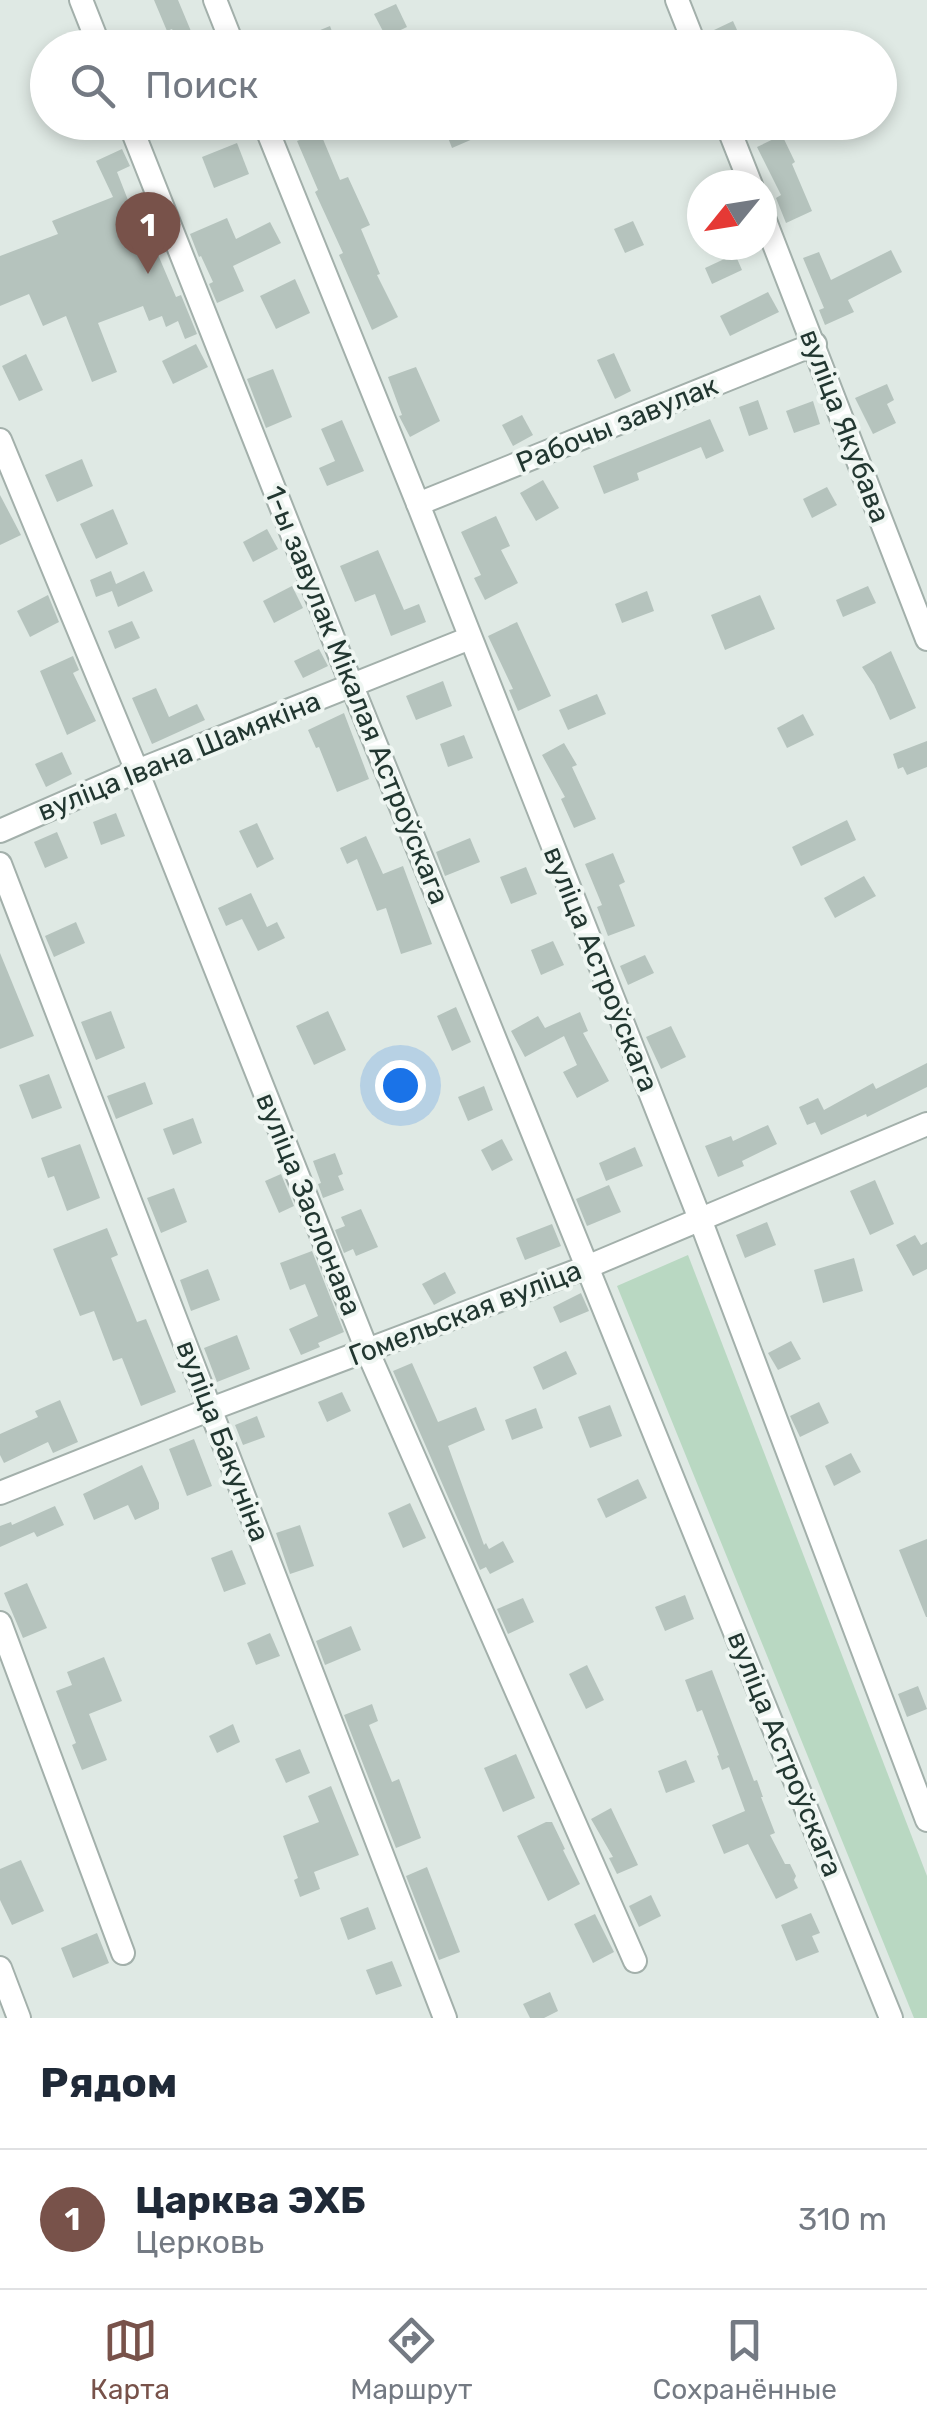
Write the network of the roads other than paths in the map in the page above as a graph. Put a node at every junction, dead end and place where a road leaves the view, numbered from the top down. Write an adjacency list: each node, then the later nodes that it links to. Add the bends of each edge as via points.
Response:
1 (82, 0): 4 (street)
2 (215, 0): 5 (street)
3 (684, 2): 6 (street)
4 (93, 30)
5 (227, 30)
6 (691, 30)
7 (136, 140): 17 (street, 1-ы завулак Мікалая Астроўскага)
8 (271, 140): 14 (street, вуліца Астроўскага)
9 (733, 140): 10 (street)
10 (745, 170)
11 (777, 250): 12 (street, вуліца Якубава)
12 (815, 344): 14 (street, Рабочы завулак); 16 (street, вуліца Якубава)
13 (0, 440): 18 (street, вуліца Заслонава)
14 (418, 504): 15 (street, вуліца Астроўскага)
15 (470, 638): 17 (street, вуліца Івана Шамякіна); 22 (street, вуліца Астроўскага)
16 (927, 640)
17 (352, 686): 18 (street, вуліца Івана Шамякіна); 23 (street, 1-ы завулак Мікалая Астроўскага)
18 (137, 771): 19 (street, вуліца Івана Шамякіна); 24 (street, вуліца Заслонава)
19 (0, 831)
20 (0, 864): 25 (street, вуліца Бакуніна)
21 (927, 1124): 22 (street, Гомельская вуліца)
22 (700, 1220): 23 (street, Гомельская вуліца); 28 (street, вуліца Астроўскага)
23 (587, 1267): 24 (street, Гомельская вуліца); 34 (street, вуліца Астроўскага)
24 (367, 1350): 25 (street, Гомельская вуліца); 30 (street, вуліца Заслонава)
25 (211, 1408): 26 (street, Гомельская вуліца); 33 (street, вуліца Бакуніна)
26 (0, 1493)
27 (0, 1624): 29 (street)
28 (927, 1820)
29 (123, 1953)
30 (635, 1961)
31 (0, 1968): 32 (street)
32 (18, 2018)
33 (445, 2018)
34 (891, 2018)

